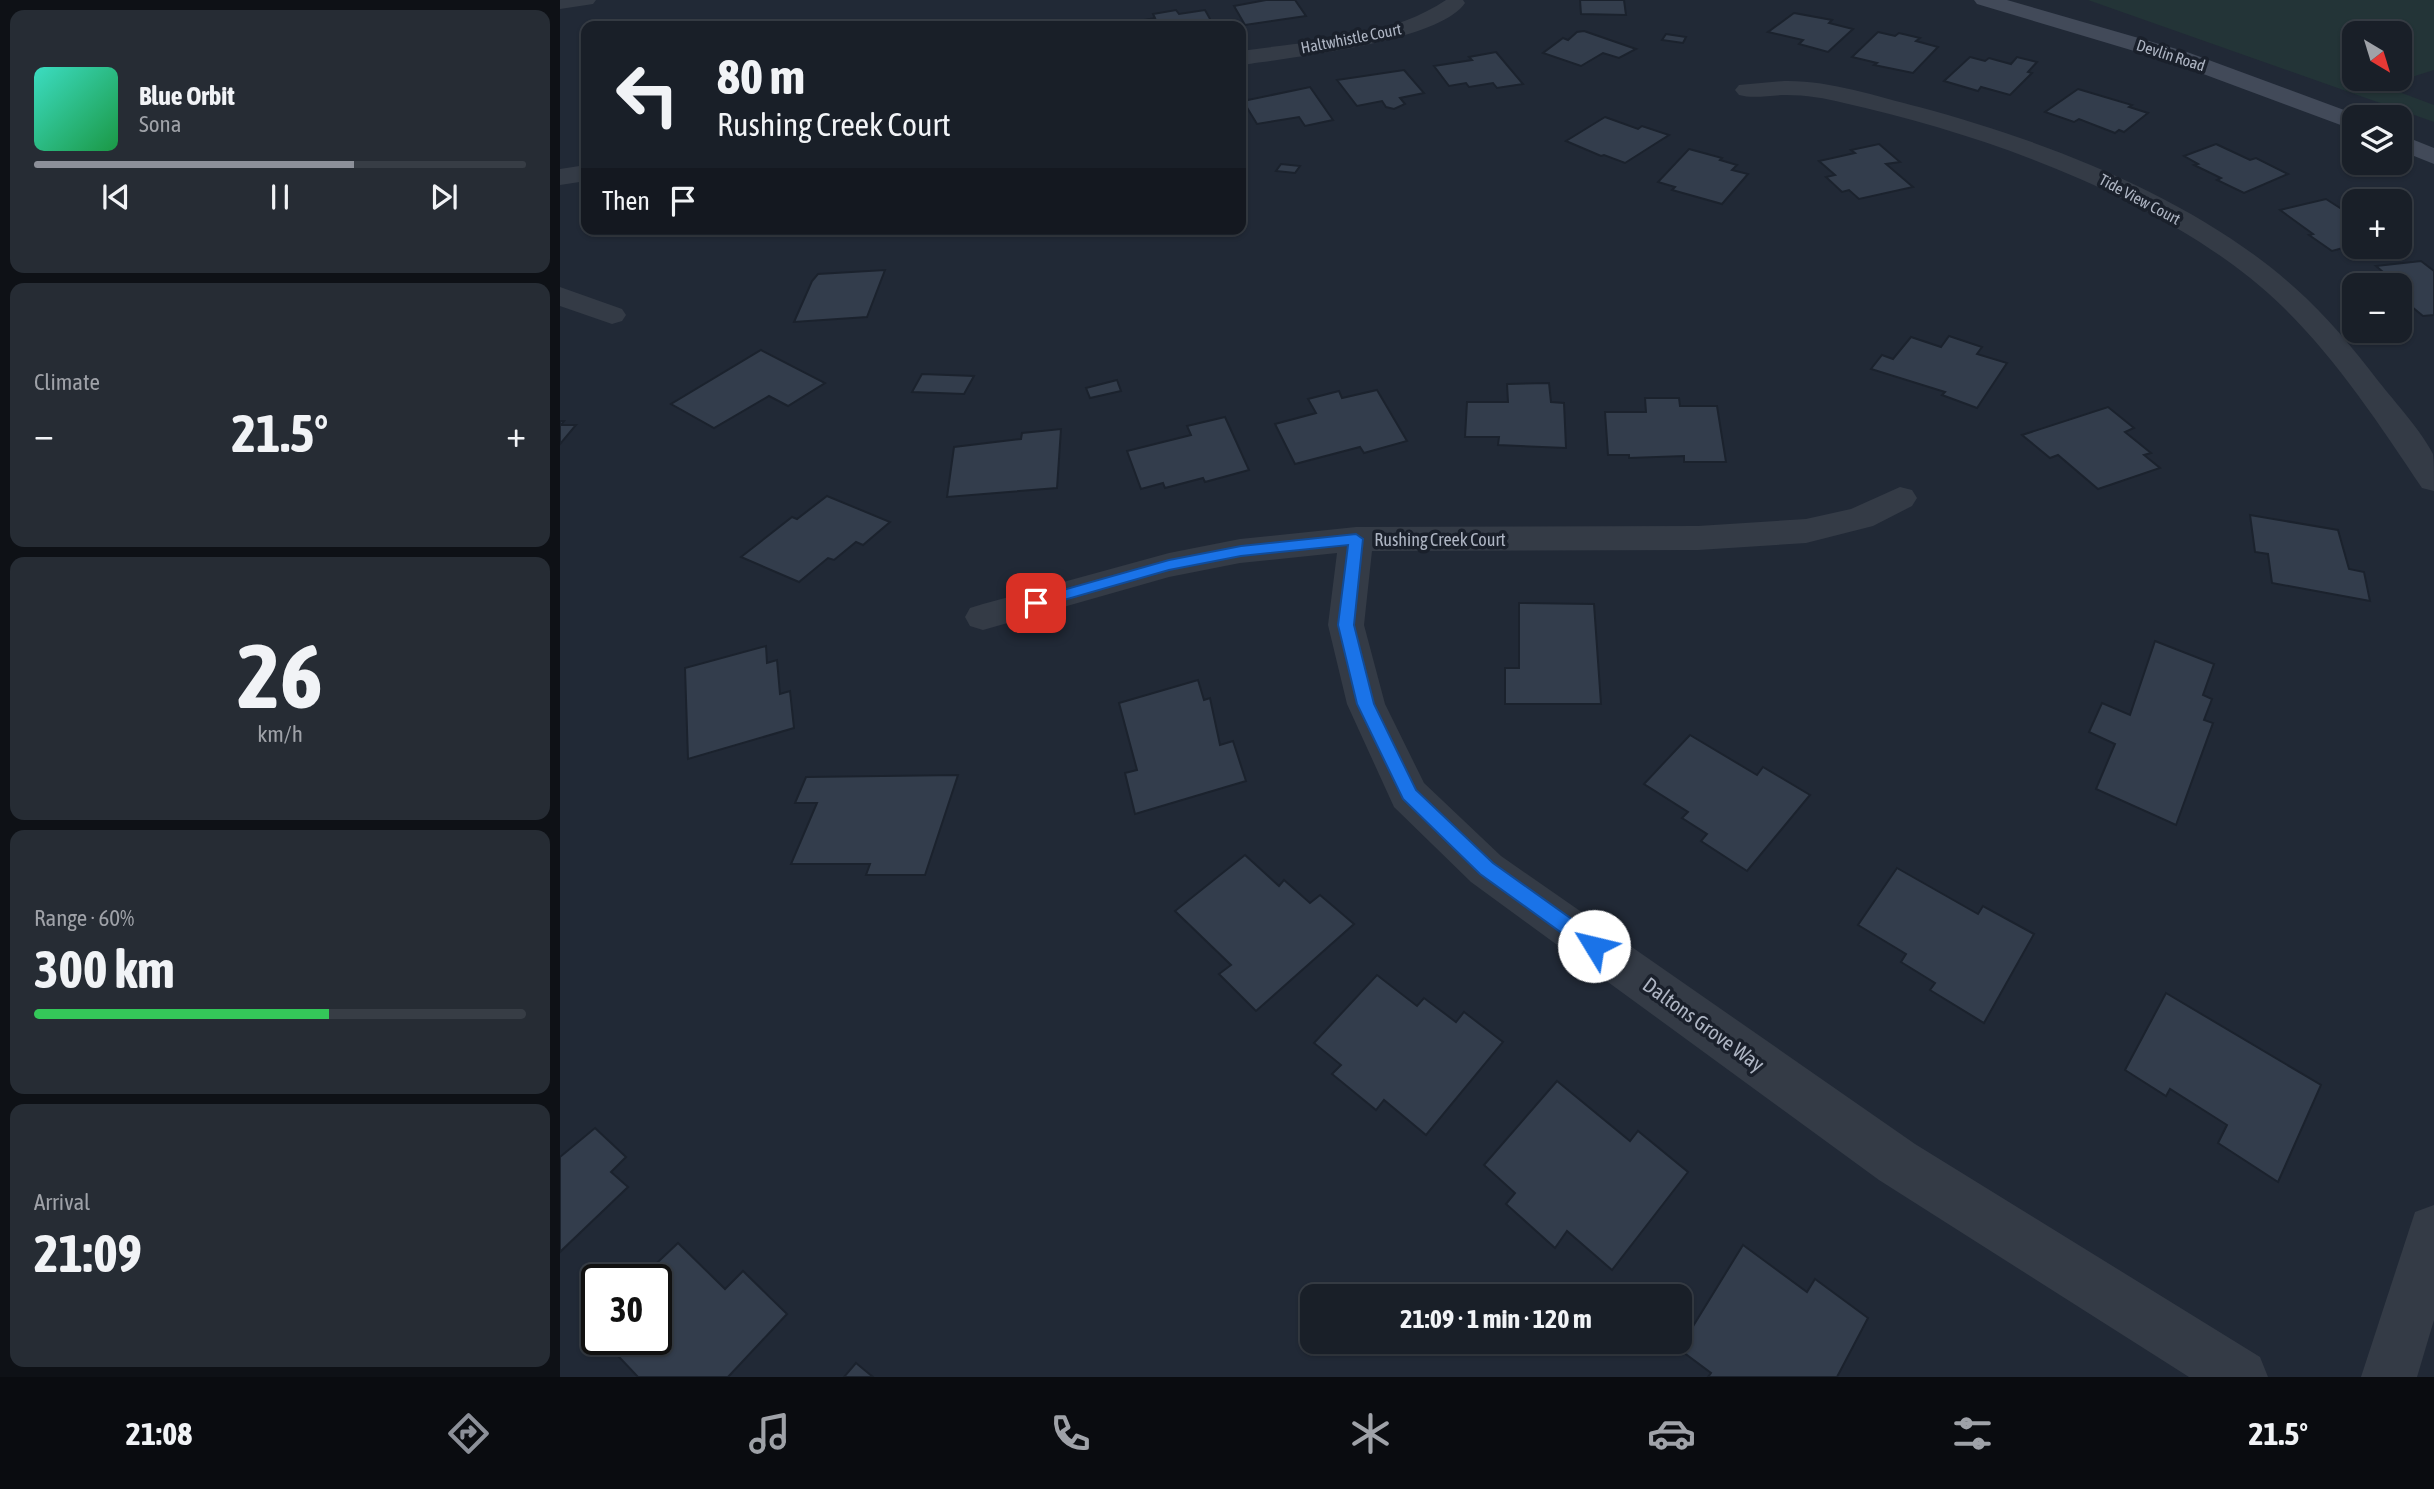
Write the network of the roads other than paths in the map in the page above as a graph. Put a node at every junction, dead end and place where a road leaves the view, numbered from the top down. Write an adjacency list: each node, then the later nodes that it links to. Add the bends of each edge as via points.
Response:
1 (586, 0): 3 (street)
2 (1984, 0): 7 (main road, Devlin Road, via 2192,61)
3 (560, 3)
4 (1455, 3): 5 (street, Haltwhistle Court, via 1428,20 1401,29)
5 (1246, 57)
6 (1746, 90): 14 (street, Tide View Court, via 1790,88 1841,95 1923,115 2034,149 2112,183 2180,220 2245,261 2304,312 2378,400)
7 (2342, 117)
8 (2412, 147): 9 (main road)
9 (2434, 157)
10 (581, 174): 11 (street)
11 (560, 177)
12 (560, 296): 13 (street)
13 (612, 315)
14 (2434, 480)
15 (1900, 498): 16 (street, Rushing Creek Court, via 1861,518 1806,531 1698,538)
16 (1356, 539): 17 (street, Rushing Creek Court, via 1241,551 1169,565); 19 (street, Daltons Grove Way, via 1346,625 1366,704 1409,794 1486,869 1897,1161)
17 (982, 617)
18 (2434, 1231): 20 (street)
19 (2240, 1377)
20 (2389, 1377)

